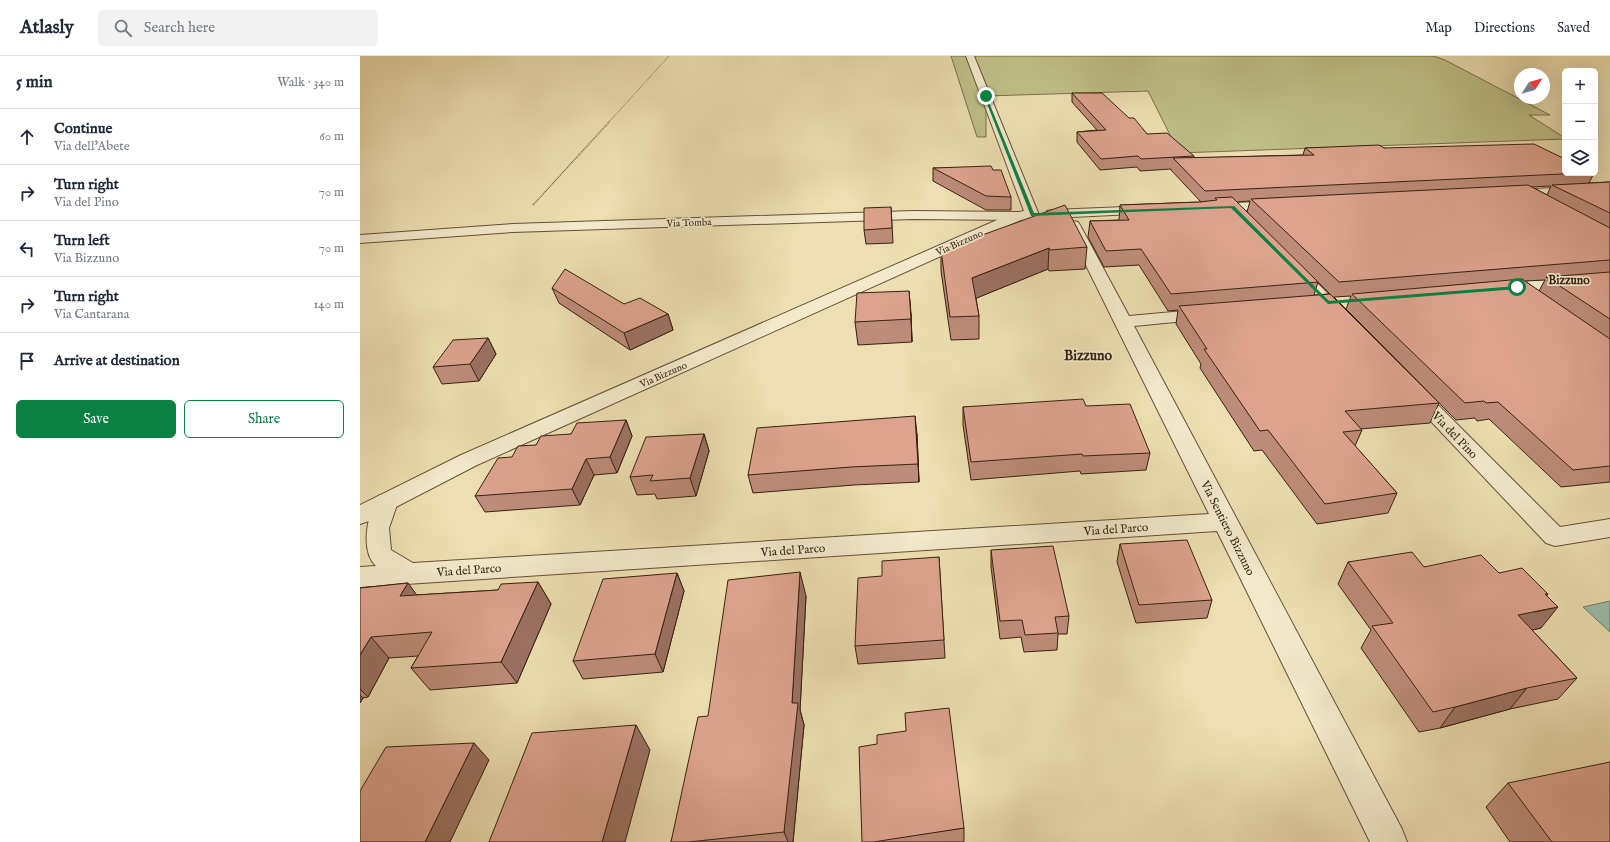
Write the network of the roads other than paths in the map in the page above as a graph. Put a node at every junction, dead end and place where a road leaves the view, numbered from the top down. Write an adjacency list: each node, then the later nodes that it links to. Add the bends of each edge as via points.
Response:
1 (970, 56): 11 (street)
2 (1610, 189): 3 (street)
3 (1525, 194): 4 (street); 6 (street)
4 (1501, 195)
5 (1294, 205): 7 (street)
6 (1548, 206)
7 (1232, 207): 8 (street); 12 (street)
8 (1201, 208)
9 (1162, 210): 10 (street, Via Bizzuno)
10 (1067, 214): 11 (street, Via Bizzuno); 22 (street, Via Sentiero Bizzuno)
11 (1025, 215): 13 (street, Via Tomba, via 913,215 513,228); 25 (street, Via Bizzuno, via 469,460)
12 (1250, 225)
13 (360, 239)
14 (1283, 258): 19 (street)
15 (1610, 280): 16 (street)
16 (1517, 287): 17 (street); 18 (street)
17 (1486, 290)
18 (1536, 300)
19 (1336, 302): 20 (street); 23 (street)
20 (1304, 305)
21 (1225, 312): 22 (street)
22 (1123, 322): 27 (street, Via Sentiero Bizzuno)
23 (1356, 332)
24 (1400, 377): 28 (street, Via del Pino, via 1555,538)
25 (386, 502): 26 (street, Via Bizzuno); 29 (street, via 377,528 379,555)
26 (360, 515)
27 (1225, 522): 29 (street, Via del Parco); 31 (street, Via Sentiero Bizzuno)
28 (1610, 528)
29 (409, 574): 30 (street, Via del Parco)
30 (360, 577)
31 (1389, 842)

